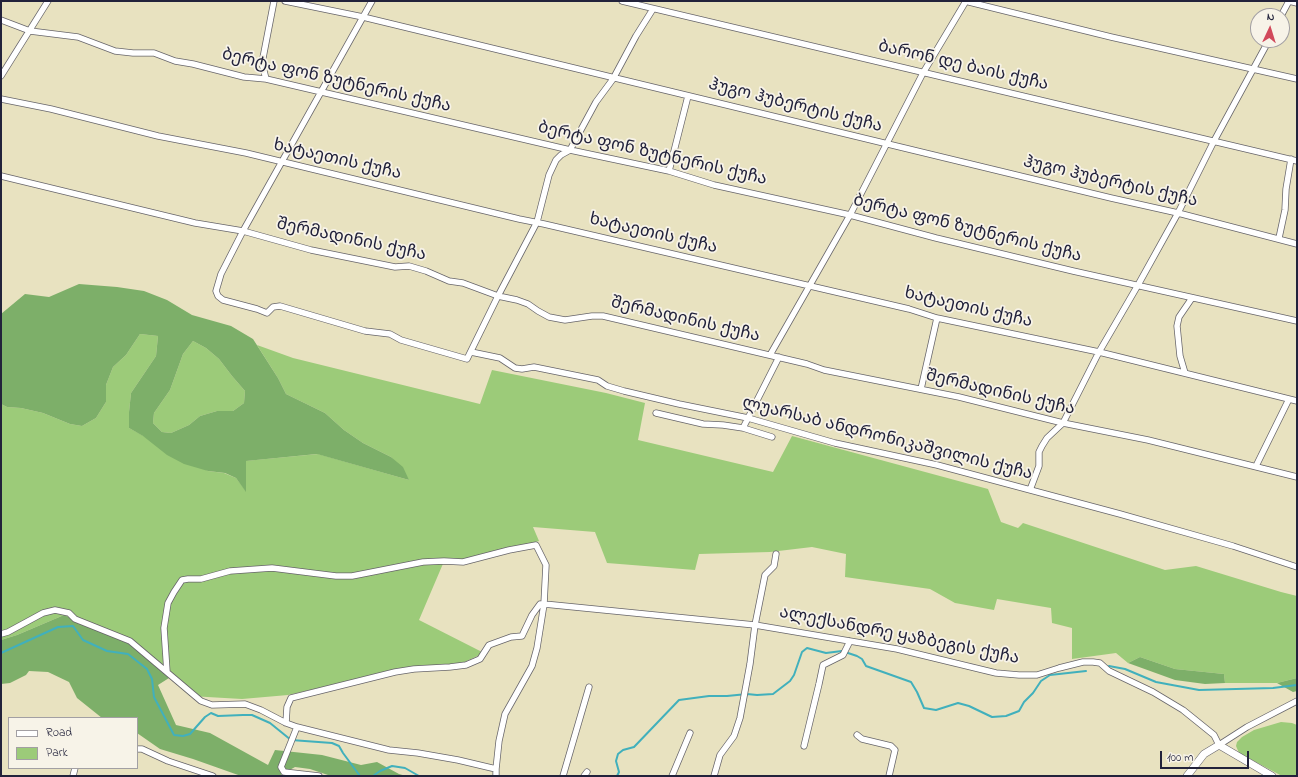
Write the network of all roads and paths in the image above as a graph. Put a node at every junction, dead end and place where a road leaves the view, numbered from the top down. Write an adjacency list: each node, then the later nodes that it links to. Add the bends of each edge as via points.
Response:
1 (48, 1): 12 (street)
2 (274, 1): 18 (street, via 262,63)
3 (285, 1): 10 (street, ჰუგო ჰუბერტის ქუჩა)
4 (372, 1): 10 (street)
5 (622, 1): 9 (street, ბარონ დე ბაის ქუჩა)
6 (965, 1): 14 (street); 15 (street)
7 (1289, 1): 8 (street)
8 (1297, 3)
9 (653, 9): 15 (street, ბარონ დე ბაის ქუჩა); 17 (street)
10 (363, 17): 17 (street, ჰუგო ჰუბერტის ქუჩა); 20 (street)
11 (1, 20): 12 (street, ბერტა ფონ ზუტნერის ქუჩა)
12 (30, 30): 16 (street); 18 (street, ბერტა ფონ ზუტნერის ქუჩა, via 78,37 115,51 154,53 175,61 244,77)
13 (1265, 48): 14 (street)
14 (1254, 69): 19 (street); 23 (street)
15 (924, 73): 23 (street, ბარონ დე ბაის ქუჩა); 24 (street)
16 (1, 76)
17 (613, 78): 21 (street, ჰუგო ჰუბერტის ქუჩა); 25 (street, via 596,102)
18 (266, 79): 20 (street, ბერტა ფონ ზუტნერის ქუჩა)
19 (1297, 79)
20 (321, 92): 25 (street, ბერტა ფონ ზუტნერის ქუჩა); 27 (street)
21 (688, 96): 24 (street, ჰუგო ჰუბერტის ქუჩა); 28 (street)
22 (1, 99): 27 (street, ხატაეთის ქუჩა, via 51,108 158,136)
23 (1214, 141): 26 (street, ბარონ დე ბაის ქუჩა); 30 (street)
24 (887, 144): 30 (street, ჰუგო ჰუბერტის ქუჩა); 31 (street)
25 (570, 150): 28 (street, ბერტა ფონ ზუტნერის ქუჩა); 32 (street, via 556,160 549,175)
26 (1294, 160): 34 (street, via 1286,188 1285,210)
27 (282, 162): 32 (street, ხატაეთის ქუჩა); 33 (street)
28 (669, 171): 31 (street, ბერტა ფონ ზუტნერის ქუჩა, via 714,185)
29 (1, 176): 33 (street, შერმადინის ქუჩა, via 195,223)
30 (1178, 213): 34 (street, ჰუგო ჰუბერტის ქუჩა); 36 (street)
31 (850, 215): 36 (street, ბერტა ფონ ზუტნერის ქუჩა); 37 (street)
32 (537, 222): 37 (street, ხატაეთის ქუჩა); 38 (street)
33 (243, 231): 38 (street, შერმადინის ქუჩა, via 311,250 395,267 409,266); 42 (street, via 221,274 216,291 223,300 267,313 274,306 280,306 365,331 390,334 401,340 467,359)
34 (1279, 238): 35 (street, ჰუგო ჰუბერტის ქუჩა)
35 (1297, 244)
36 (1138, 285): 39 (street, ბერტა ფონ ზუტნერის ქუჩა); 43 (street)
37 (810, 287): 40 (street, ხატაეთის ქუჩა, via 909,309); 44 (street)
38 (498, 296): 42 (street); 44 (street, შერმადინის ქუჩა, via 523,302 549,317 566,320 603,316)
39 (1192, 298): 41 (street, ბერტა ფონ ზუტნერის ქუჩა); 46 (street, via 1179,317 1178,326 1180,356)
40 (937, 318): 43 (street, ხატაეთის ქუჩა); 47 (street)
41 (1297, 321)
42 (471, 352): 51 (street, ლუარსაბ ანდრონიკაშვილის ქუჩა, via 500,358 515,368 534,367 572,374 659,399)
43 (1099, 352): 46 (street, ხატაეთის ქუჩა); 52 (street)
44 (770, 355): 45 (street, შერმადინის ქუჩა)
45 (779, 357): 47 (street, შერმადინის ქუჩა, via 824,370); 51 (street)
46 (1185, 373): 48 (street, ხატაეთის ქუჩა)
47 (921, 389): 52 (street, შერმადინის ქუჩა)
48 (1289, 399): 49 (street, ხატაეთის ქუჩა); 55 (street)
49 (1297, 401)
50 (656, 413): 53 (street, via 703,424)
51 (748, 418): 53 (street); 57 (street, ლუარსაბ ანდრონიკაშვილის ქუჩა, via 835,443 937,465)
52 (1063, 423): 55 (street, შერმადინის ქუჩა); 57 (street, via 1047,438 1039,452 1039,466)
53 (743, 428): 54 (street)
54 (772, 437)
55 (1256, 466): 56 (street, შერმადინის ქუჩა)
56 (1297, 477)
57 (1030, 490): 59 (street, ლუარსაბ ანდრონიკაშვილის ქუჩა, via 1232,546)
58 (776, 554): 61 (street, via 774,566 764,580)
59 (1297, 567)
60 (544, 604): 61 (street, ალექსანდრე ყაზბეგის ქუჩა); 64 (street, via 546,565 536,545 463,562 423,562 352,576 272,568 230,571 201,579 182,580 174,592 168,603 164,628); 67 (street, via 540,604 532,615 522,636 511,637 489,646 480,659 450,668 395,672 292,698 287,707); 74 (street, via 532,666 505,714)
61 (755, 625): 63 (street, ალექსანდრე ყაზბეგის ქუჩა); 80 (street, via 740,718 734,736 720,755)
62 (1, 634): 64 (street, via 43,613 55,610 69,613 76,619 130,641)
63 (849, 643): 71 (street, ალექსანდრე ყაზბეგის ქუჩა, via 897,649 1019,675 1037,675 1083,662 1100,663 1109,671 1184,710 1214,735); 72 (street, via 843,655 823,665)
64 (167, 672): 67 (street, via 201,701 212,705 245,704)
65 (589, 687): 78 (street)
66 (1297, 701): 71 (street)
67 (286, 723): 68 (street)
68 (297, 727): 74 (street, via 389,750 458,760); 76 (street, via 280,767 284,772)
69 (690, 733): 79 (street)
70 (857, 735): 81 (street, via 862,740 891,746 895,750)
71 (1219, 745): 82 (street, via 1204,754); 83 (street)
72 (804, 746)
73 (138, 749): 75 (street)
74 (496, 769): 77 (street)
75 (213, 776)
76 (319, 776)
77 (496, 776)
78 (563, 776)
79 (672, 776)
80 (714, 776)
81 (889, 776)
82 (1187, 776)
83 (1272, 776)

